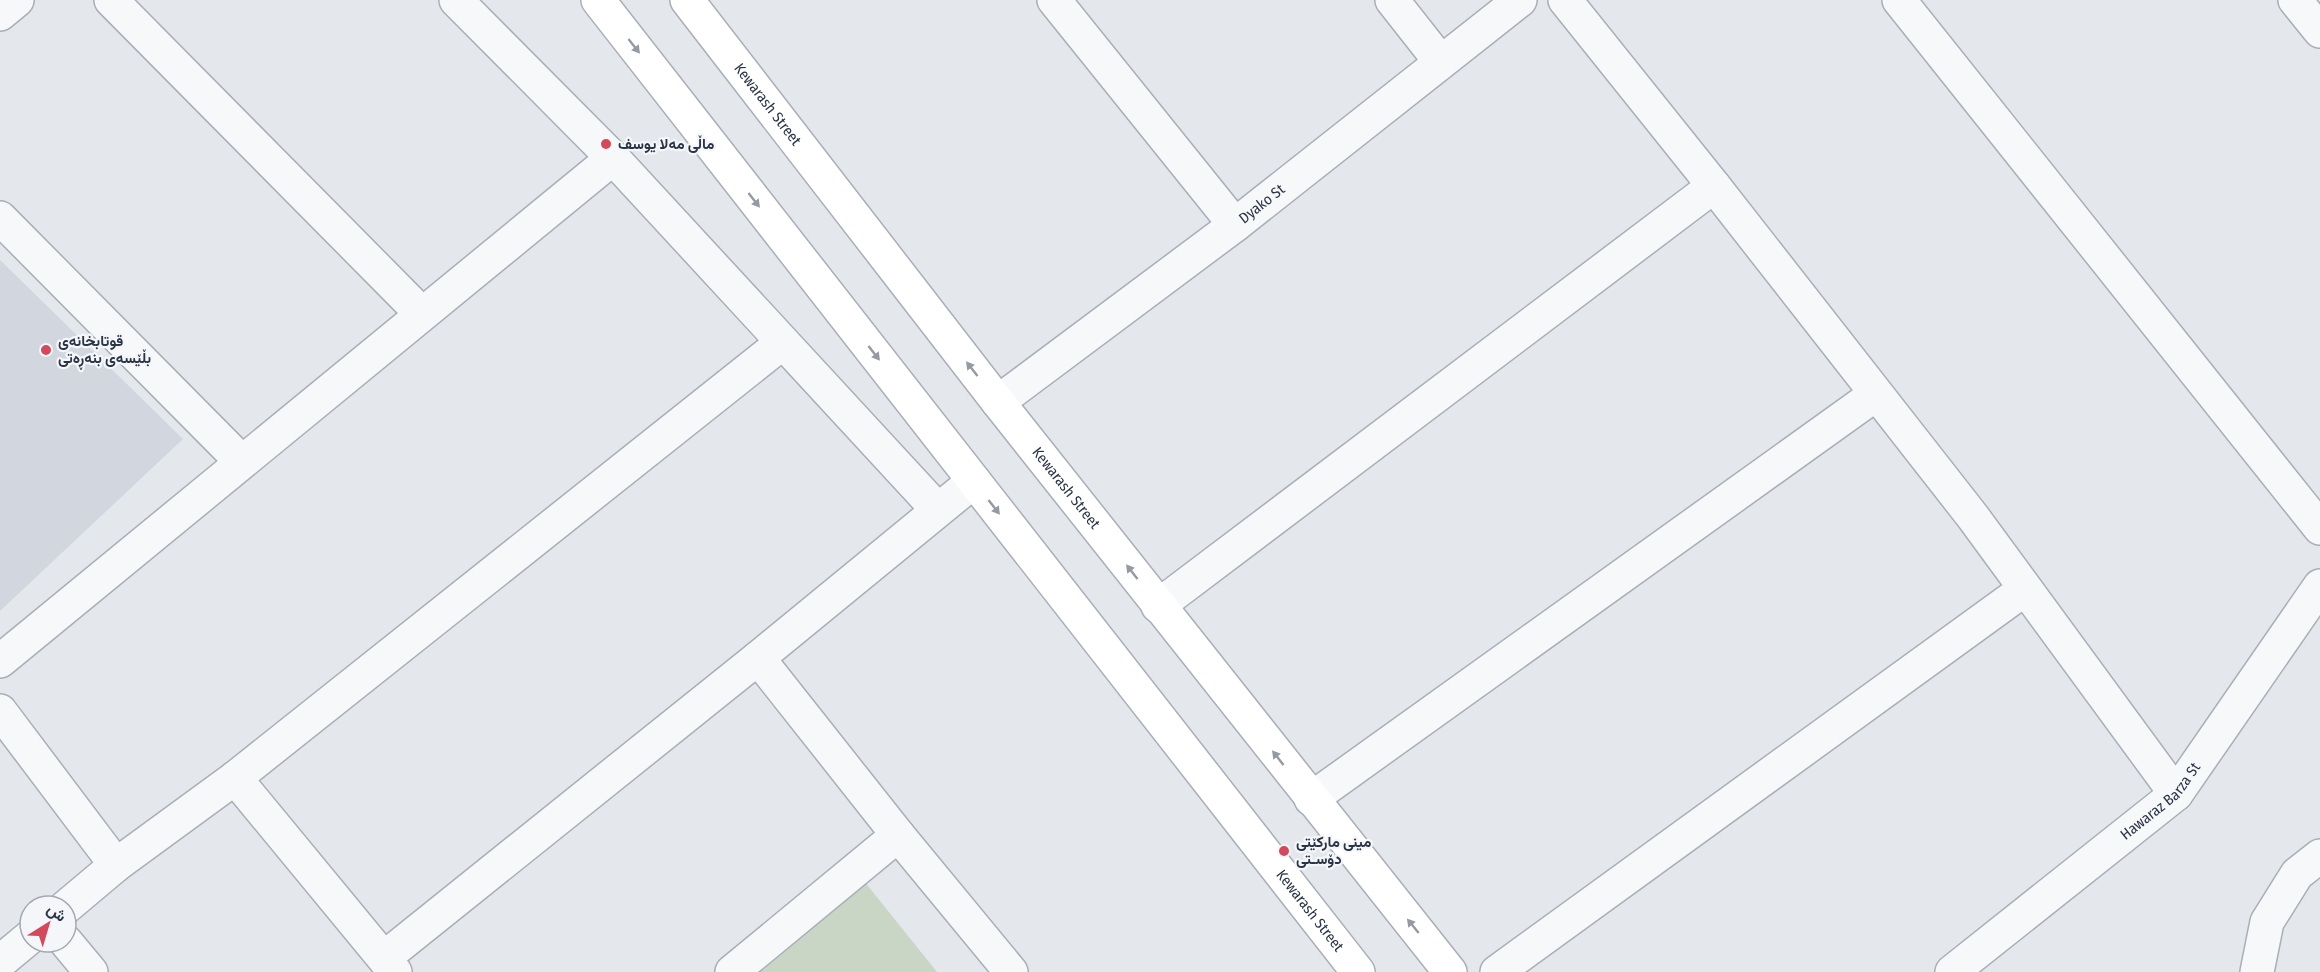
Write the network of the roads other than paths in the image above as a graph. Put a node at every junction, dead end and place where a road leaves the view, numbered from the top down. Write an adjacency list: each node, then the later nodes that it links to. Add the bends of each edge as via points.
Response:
1 (17, 0): 12 (street)
2 (111, 0): 19 (street)
3 (456, 0): 15 (street)
4 (598, 0): 24 (main road, Kewarash Street, one-way to 24)
5 (687, 0): 22 (main road, Kewarash Street, one-way to 5)
6 (1054, 0): 18 (street)
7 (1392, 0): 14 (street)
8 (1520, 0): 14 (street, Dyako St)
9 (1565, 0): 16 (street)
10 (1899, 0): 26 (street)
11 (2295, 0): 13 (street)
12 (0, 14)
13 (2320, 30)
14 (1440, 61): 18 (street, Dyako St)
15 (613, 158): 19 (street); 20 (street)
16 (1714, 186): 21 (street); 29 (street)
17 (0, 218): 23 (street)
18 (1235, 225): 22 (street, Dyako St)
19 (422, 314): 23 (street)
20 (782, 343): 25 (street); 33 (street)
21 (1876, 394): 28 (street); 35 (street)
22 (998, 402): 29 (main road, Kewarash Street, one-way to 22)
23 (242, 462): 31 (street)
24 (974, 481): 25 (street); 47 (main road, Kewarash Street, one-way to 47)
25 (937, 509): 30 (street)
26 (2320, 528)
27 (2320, 586): 34 (street, Hawaraz Barza St)
28 (2025, 589): 34 (street); 49 (street)
29 (1158, 606): 35 (main road, Kewarash Street, one-way to 29)
30 (758, 658): 36 (street); 43 (street)
31 (0, 661)
32 (0, 711): 38 (street)
33 (235, 778): 38 (street); 43 (street)
34 (2176, 794): 50 (street, Hawaraz Barza St)
35 (1311, 799): 48 (main road, Kewarash Street, one-way to 35)
36 (898, 835): 45 (street); 46 (street)
37 (2320, 856): 51 (street, via 2297,874 2267,922)
38 (116, 866): 39 (street)
39 (78, 897)
40 (18, 947): 42 (street)
41 (76, 954): 44 (street)
42 (0, 962)
43 (389, 965)
44 (91, 972)
45 (732, 972)
46 (1011, 972)
47 (1358, 972)
48 (1450, 972)
49 (1497, 972)
50 (1952, 972)
51 (2257, 972)

